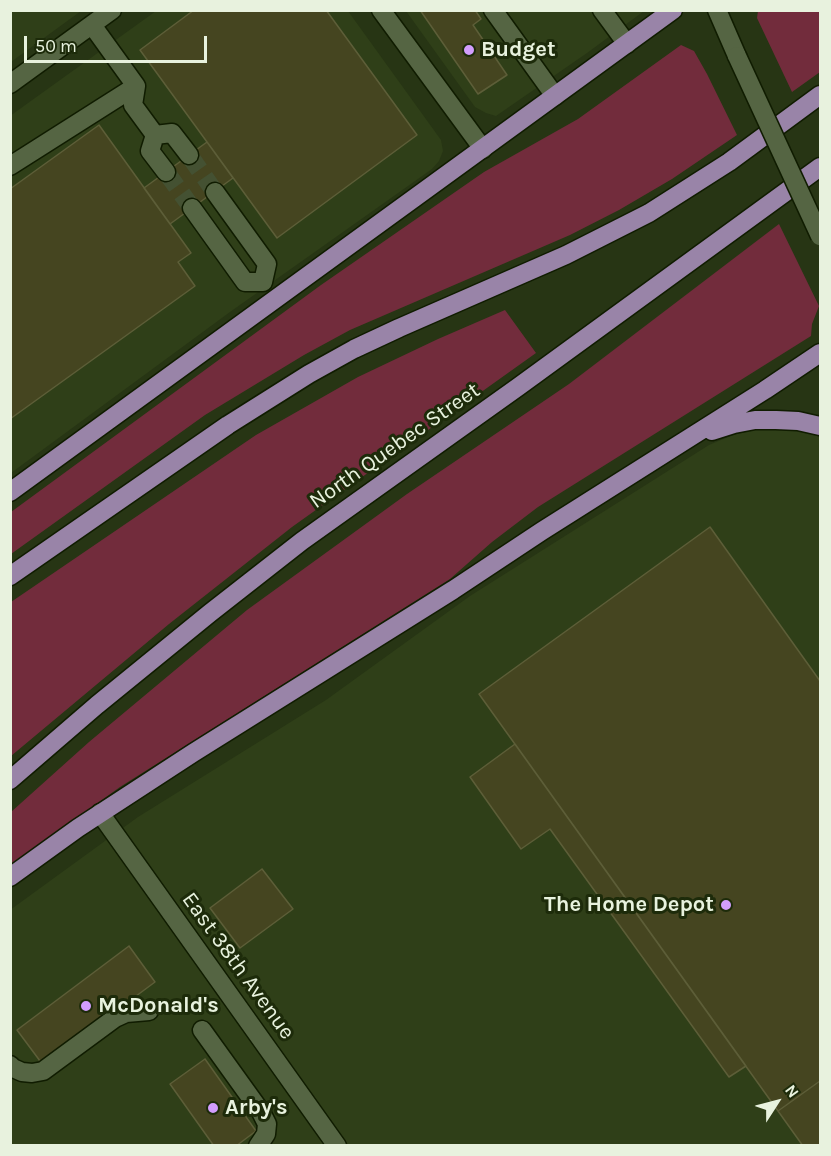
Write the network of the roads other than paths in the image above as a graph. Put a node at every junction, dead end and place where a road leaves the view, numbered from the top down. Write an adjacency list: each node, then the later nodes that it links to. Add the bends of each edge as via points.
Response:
1 (112, 10): 7 (street)
2 (381, 10): 14 (street)
3 (494, 10): 12 (street)
4 (602, 10): 8 (street)
5 (674, 10): 8 (main road)
6 (717, 10): 21 (street, bridge)
7 (92, 25): 9 (street); 10 (street)
8 (627, 44): 12 (main road)
9 (10, 84)
10 (136, 86): 13 (street, via 133,105); 16 (street)
11 (820, 95): 28 (main road, via 729,162 649,213 566,255 399,328 299,381 228,424)
12 (555, 96): 14 (main road)
13 (155, 135): 15 (street, via 172,133); 18 (street, via 150,151)
14 (483, 149): 23 (main road)
15 (189, 155)
16 (10, 166)
17 (820, 167): 29 (main road, North Quebec Street, via 302,541)
18 (166, 172)
19 (215, 192): 22 (street, via 267,264)
20 (192, 208): 22 (street, via 245,282)
21 (820, 236)
22 (262, 282): 23 (street)
23 (276, 300): 27 (main road)
24 (820, 352): 26 (main road)
25 (820, 426): 26 (main road, via 755,420)
26 (690, 437): 30 (main road)
27 (10, 492)
28 (10, 576)
29 (10, 780)
30 (100, 813): 31 (main road); 36 (street, East 38th Avenue)
31 (10, 877)
32 (149, 1011): 34 (street, via 115,1018 43,1071 22,1072)
33 (202, 1030): 35 (street, via 267,1124)
34 (10, 1065)
35 (258, 1146)
36 (338, 1146)

